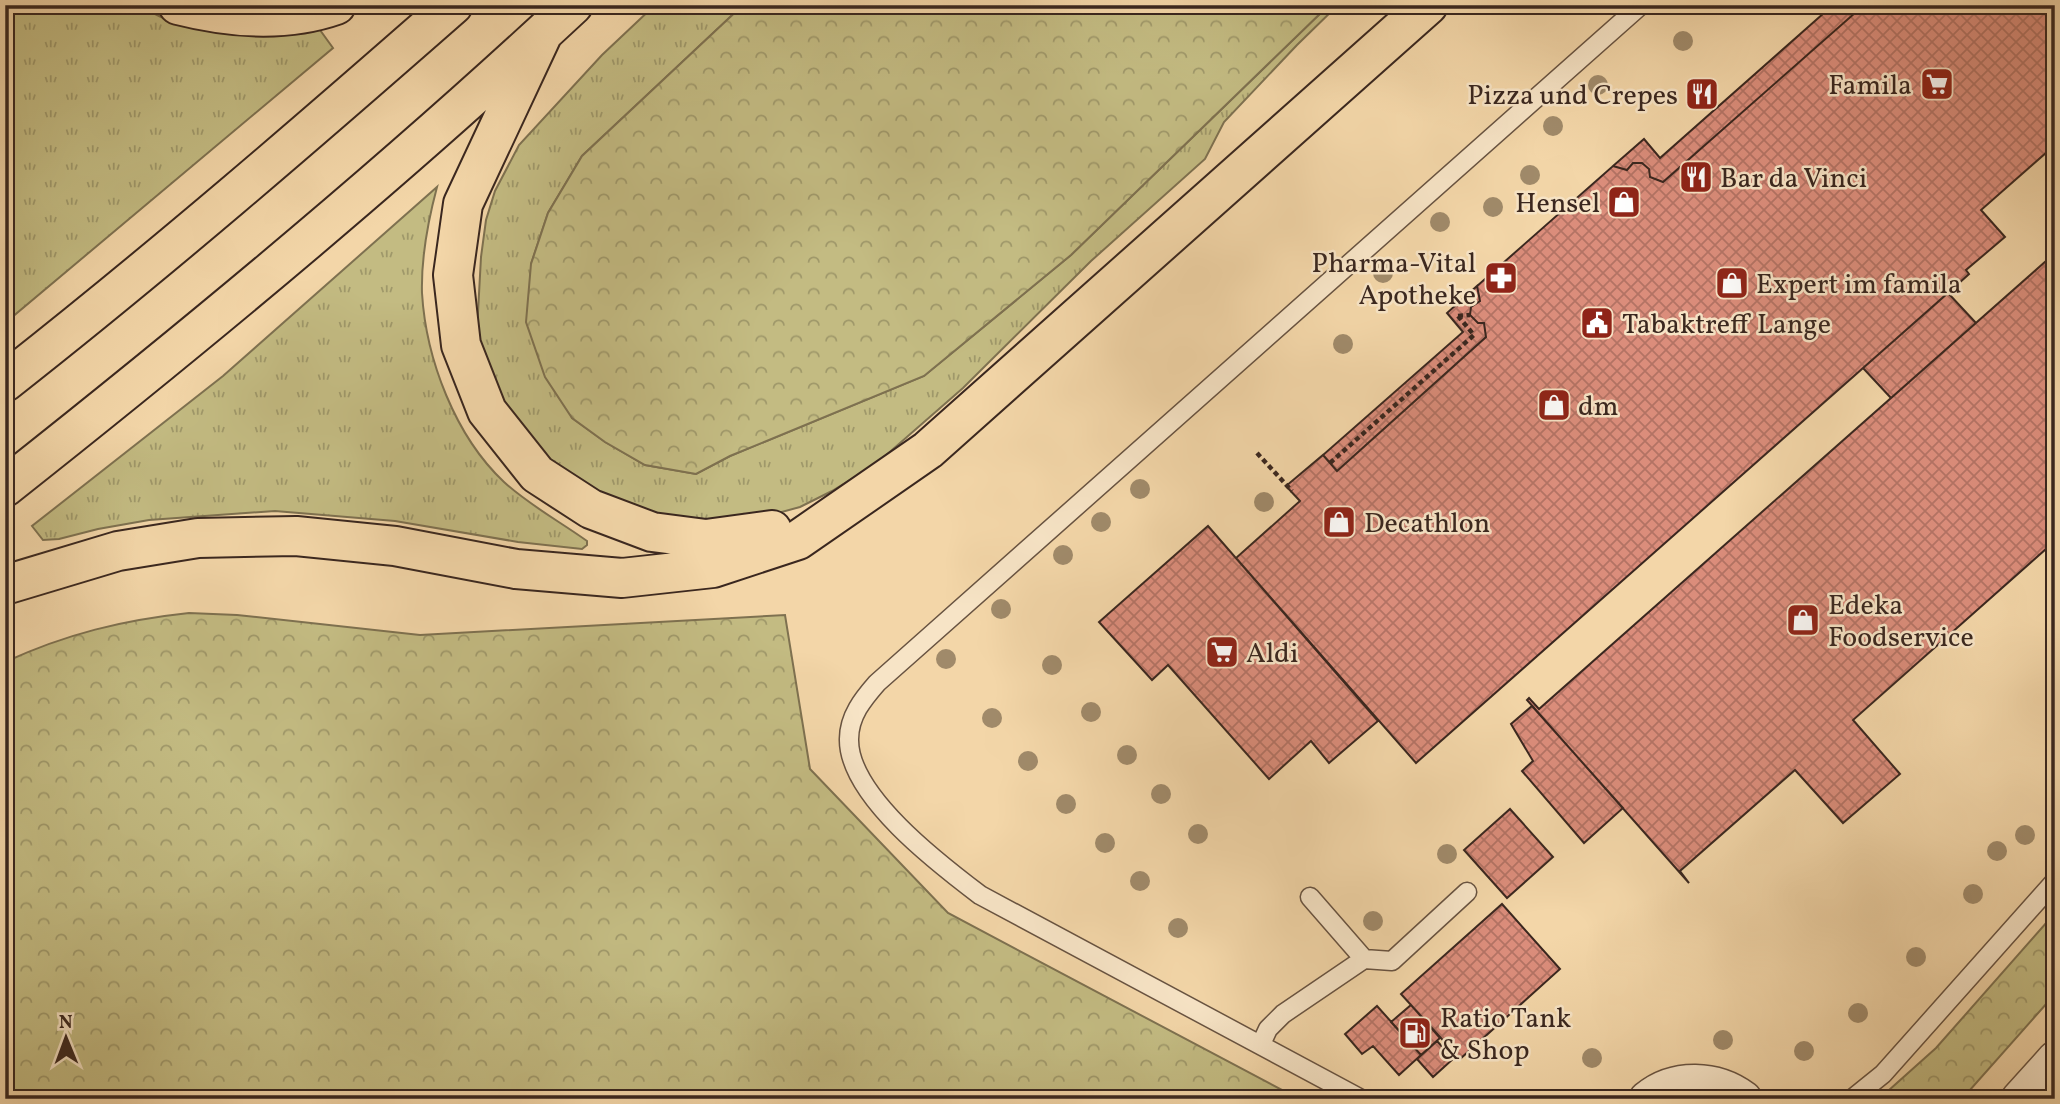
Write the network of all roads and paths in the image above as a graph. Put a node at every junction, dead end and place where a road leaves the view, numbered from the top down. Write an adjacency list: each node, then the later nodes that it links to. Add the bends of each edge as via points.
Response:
1 (178, 5): 2 (highway, via 215,14 278,17)
2 (336, 5)
3 (453, 5): 11 (highway, via 251,182)
4 (573, 5): 8 (highway)
5 (1390, 5): 9 (highway)
6 (1428, 5): 9 (highway)
7 (1642, 5): 22 (lane, via 877,683 852,721 852,760 871,794 926,854 980,895)
8 (543, 33): 14 (highway, via 313,235); 16 (highway, via 463,204 453,275 456,303 461,345 487,411 537,474 591,509 652,531 706,538 768,531)
9 (1197, 211): 16 (highway, via 928,450)
10 (1470, 314): 13 (path, via 1458,316 1474,335)
11 (5, 382)
12 (1257, 453): 15 (path)
13 (1330, 463)
14 (5, 487)
15 (1292, 491)
16 (845, 508): 17 (highway, via 798,540 713,568 622,578 516,569 395,546 296,536 198,538 118,551)
17 (5, 585)
18 (2055, 881): 27 (lane, via 1883,1074)
19 (1467, 892): 21 (lane, via 1392,961)
20 (1310, 897): 21 (lane)
21 (1364, 959): 22 (lane, via 1283,1014)
22 (1261, 1044): 24 (lane)
23 (2055, 1059): 28 (street)
24 (1362, 1099)
25 (1647, 1099): 26 (street, via 1680,1083 1707,1082)
26 (1744, 1099)
27 (1852, 1099)
28 (2020, 1099)

